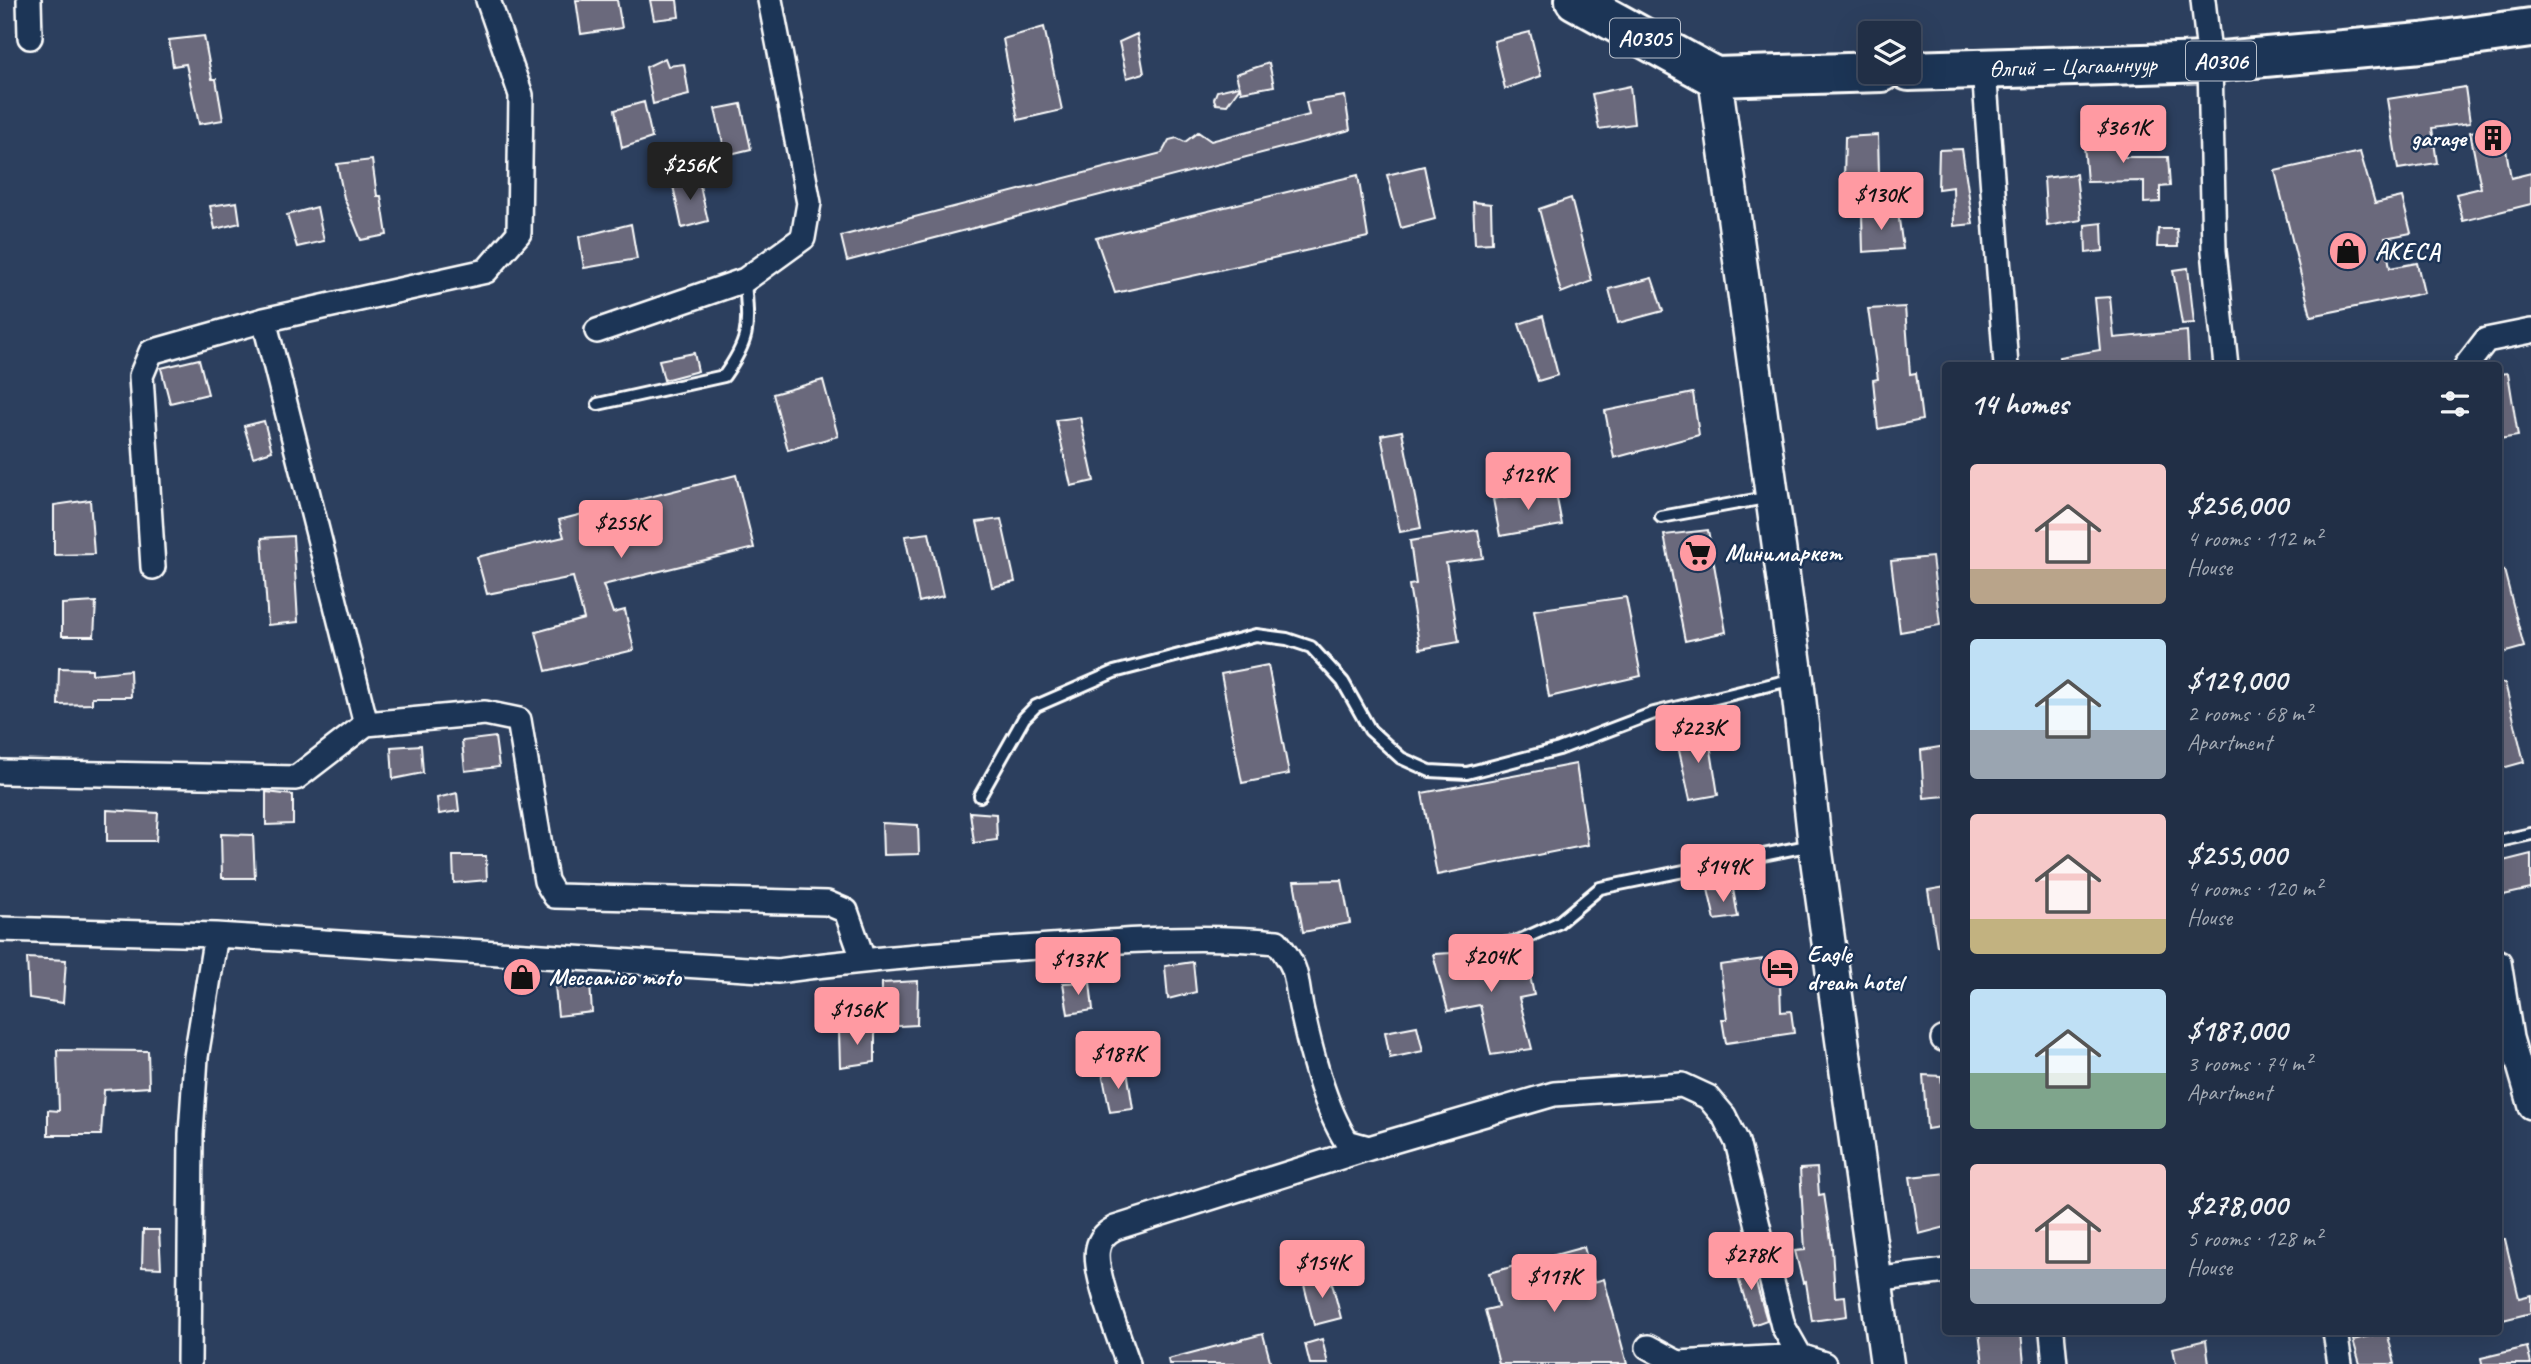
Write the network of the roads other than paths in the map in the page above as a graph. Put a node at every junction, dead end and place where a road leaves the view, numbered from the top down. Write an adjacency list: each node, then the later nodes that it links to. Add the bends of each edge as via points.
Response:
1 (29, 0): 7 (street)
2 (488, 0): 14 (street, via 521,95 519,233 486,271)
3 (770, 0): 13 (street, via 809,203 803,238)
4 (1575, 0): 12 (highway, A0305)
5 (2203, 0): 8 (street)
6 (2531, 28): 8 (highway, Өлгий — Цагааннуур / A0306)
7 (30, 37)
8 (2210, 62): 9 (highway, Өлгий — Цагааннуур / A0306); 18 (street, via 2214,251)
9 (1984, 69): 10 (highway, Өлгий — Цагааннуур / A0306); 17 (street)
10 (1921, 71)
11 (1858, 73): 12 (highway)
12 (1715, 77): 21 (main road)
13 (745, 280): 15 (street); 20 (lane, via 748,327 743,350 724,376)
14 (264, 320): 23 (street, via 151,352 141,376); 25 (street)
15 (597, 331)
16 (2531, 331): 19 (street, via 2486,341)
17 (2006, 362)
18 (2227, 362)
19 (2469, 362)
20 (598, 404)
21 (1773, 496): 22 (lane); 24 (main road)
22 (1661, 517)
23 (153, 567)
24 (1797, 679): 27 (lane, via 1654,713 1559,749 1467,773 1430,771 1401,758 1370,730 1343,682 1311,647 1255,635 1114,672 1036,706 1024,718); 30 (main road)
25 (366, 724): 26 (street, via 296,778); 34 (street, via 485,713 519,720 546,881 555,896 827,903 846,911)
26 (0, 772)
27 (980, 796)
28 (2531, 834): 29 (lane)
29 (2502, 840)
30 (1815, 845): 33 (lane, via 1600,888 1558,923 1518,941); 39 (main road)
31 (0, 929): 32 (street)
32 (216, 935): 34 (street, via 778,971); 44 (street, via 196,1057 191,1134)
33 (1461, 951)
34 (863, 959): 37 (street, via 1133,940 1239,938 1277,943 1295,966 1301,1007 1335,1123 1347,1142)
35 (2502, 981): 36 (street, via 2511,1038)
36 (2531, 1107)
37 (1369, 1148): 43 (street, via 1554,1094 1682,1085 1708,1097 1737,1142 1783,1326); 45 (street, via 1105,1234 1097,1248 1098,1269)
38 (1942, 1272): 39 (street)
39 (1874, 1280): 47 (main road)
40 (2052, 1335): 48 (street)
41 (2335, 1335): 49 (street)
42 (1648, 1347): 43 (street, via 1678,1363)
43 (1800, 1356): 46 (street)
44 (189, 1364)
45 (1128, 1364)
46 (1824, 1364)
47 (1887, 1364)
48 (2055, 1364)
49 (2340, 1364)

